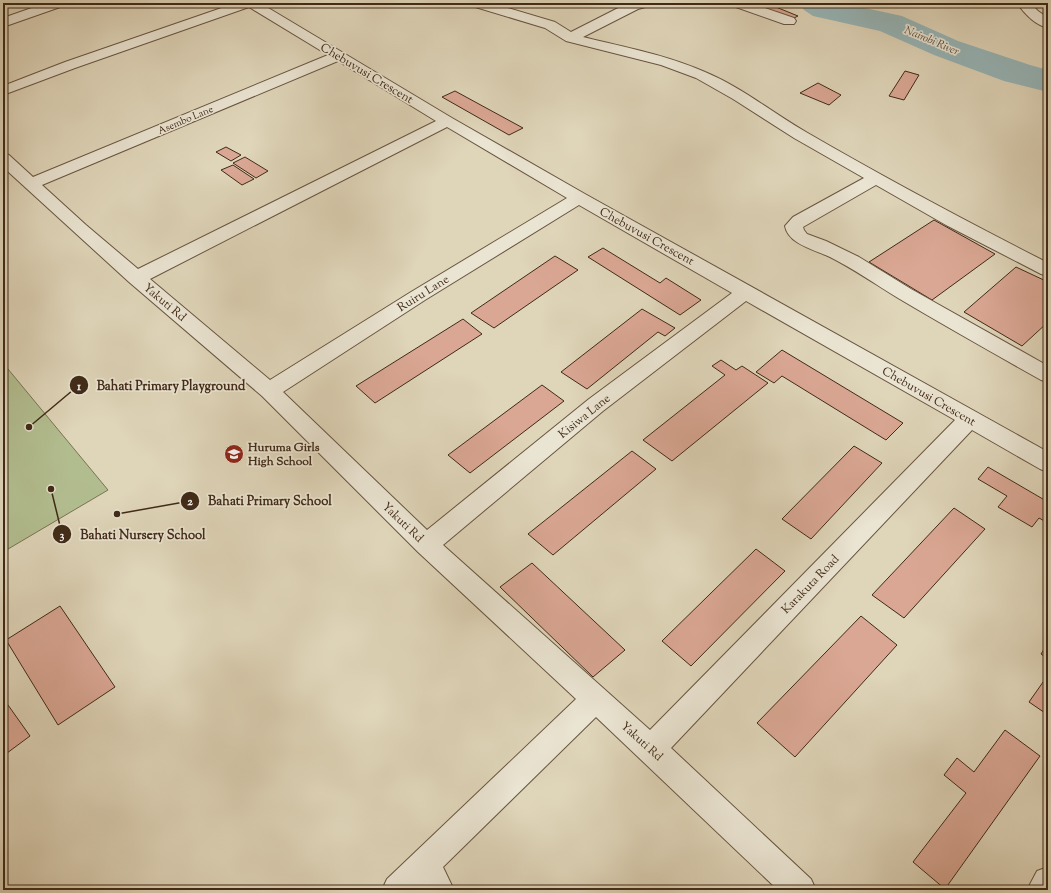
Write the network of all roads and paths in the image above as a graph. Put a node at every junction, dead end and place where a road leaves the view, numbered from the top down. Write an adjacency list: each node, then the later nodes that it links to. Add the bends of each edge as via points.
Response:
1 (250, 3): 11 (street, Chebuvusi Crescent); 12 (street, Chebuvusi Crescent, via 70,65)
2 (477, 3): 10 (street, via 550,25)
3 (644, 3): 10 (street, via 633,6)
4 (738, 3): 7 (street)
5 (1023, 3): 9 (street)
6 (49, 4): 8 (street)
7 (789, 21)
8 (3, 23)
9 (1048, 24)
10 (571, 38): 15 (street, via 651,58 701,75)
11 (339, 56): 13 (street, Chebuvusi Crescent); 16 (street, Asembo Lane)
12 (3, 91)
13 (447, 121): 17 (street, Chebuvusi Crescent); 19 (street)
14 (3, 158): 16 (street, Yakuti Rd)
15 (876, 178): 18 (street); 21 (street, via 799,221 794,226 795,232 801,238 853,261)
16 (32, 184): 19 (street, Yakuti Rd)
17 (579, 198): 20 (street, Chebuvusi Crescent); 22 (street, Ruiru Lane)
18 (1048, 270)
19 (136, 278): 22 (street, Yakuti Rd)
20 (745, 292): 23 (street, Chebuvusi Crescent); 25 (street, Kisiwa Lane, via 596,405)
21 (1048, 376)
22 (269, 391): 25 (street, Yakuti Rd)
23 (969, 419): 24 (street, Chebuvusi Crescent); 27 (street, Karakuta Road)
24 (1048, 462)
25 (426, 545): 26 (street, Yakuti Rd)
26 (595, 699): 27 (street, Yakuti Rd); 28 (street)
27 (651, 749): 32 (street, Yakuti Rd)
28 (426, 863): 30 (street); 31 (street)
29 (1048, 882): 33 (street)
30 (398, 890)
31 (438, 890)
32 (800, 890)
33 (1043, 890)

